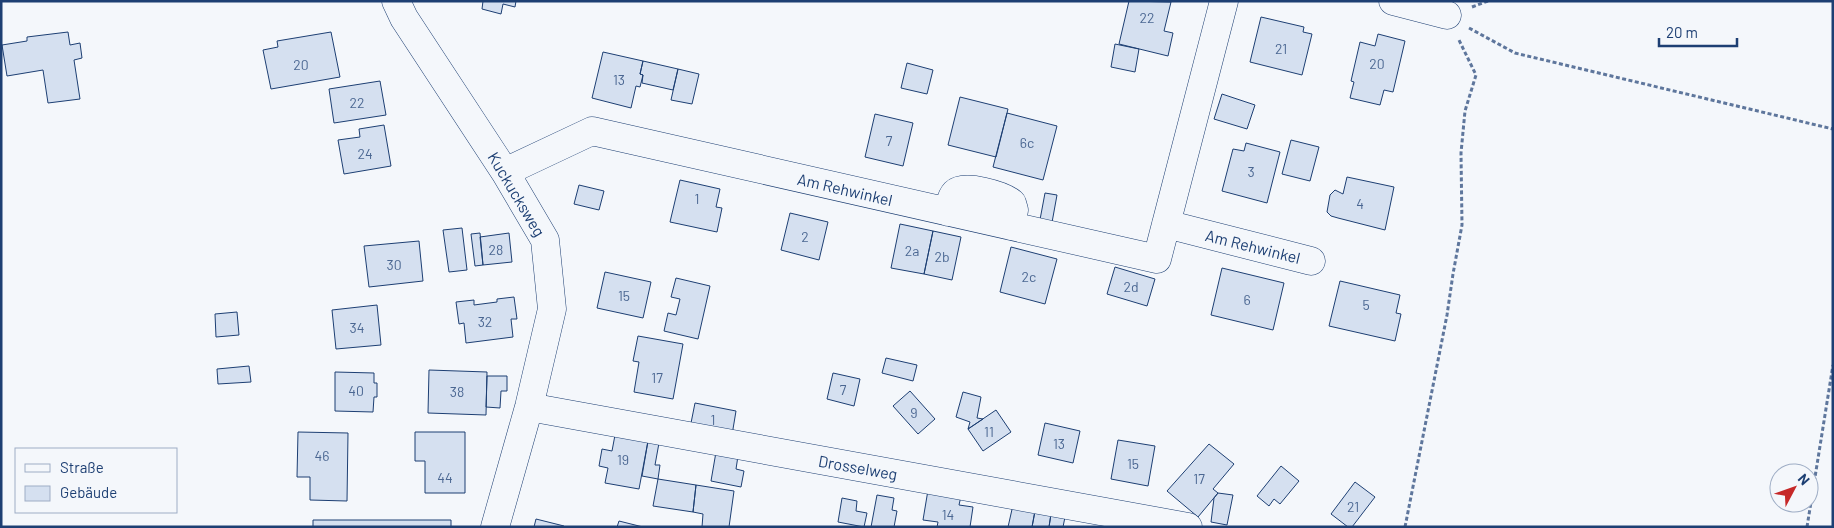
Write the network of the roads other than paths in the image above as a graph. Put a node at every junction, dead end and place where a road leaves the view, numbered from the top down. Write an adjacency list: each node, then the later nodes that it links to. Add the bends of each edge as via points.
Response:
1 (396, 1): 5 (street, Kuckucksweg)
2 (1224, 1): 6 (street, Am Rehwinkel)
3 (1392, 1): 4 (street)
4 (1447, 15)
5 (505, 172): 6 (street, Am Rehwinkel, via 592,131 1157,259); 8 (street, Kuckucksweg, via 545,240 552,309)
6 (1166, 224): 7 (street, Am Rehwinkel)
7 (1311, 261)
8 (529, 407): 9 (street, Kuckucksweg); 10 (street, Drosselweg)
9 (495, 527)
10 (1188, 527)

